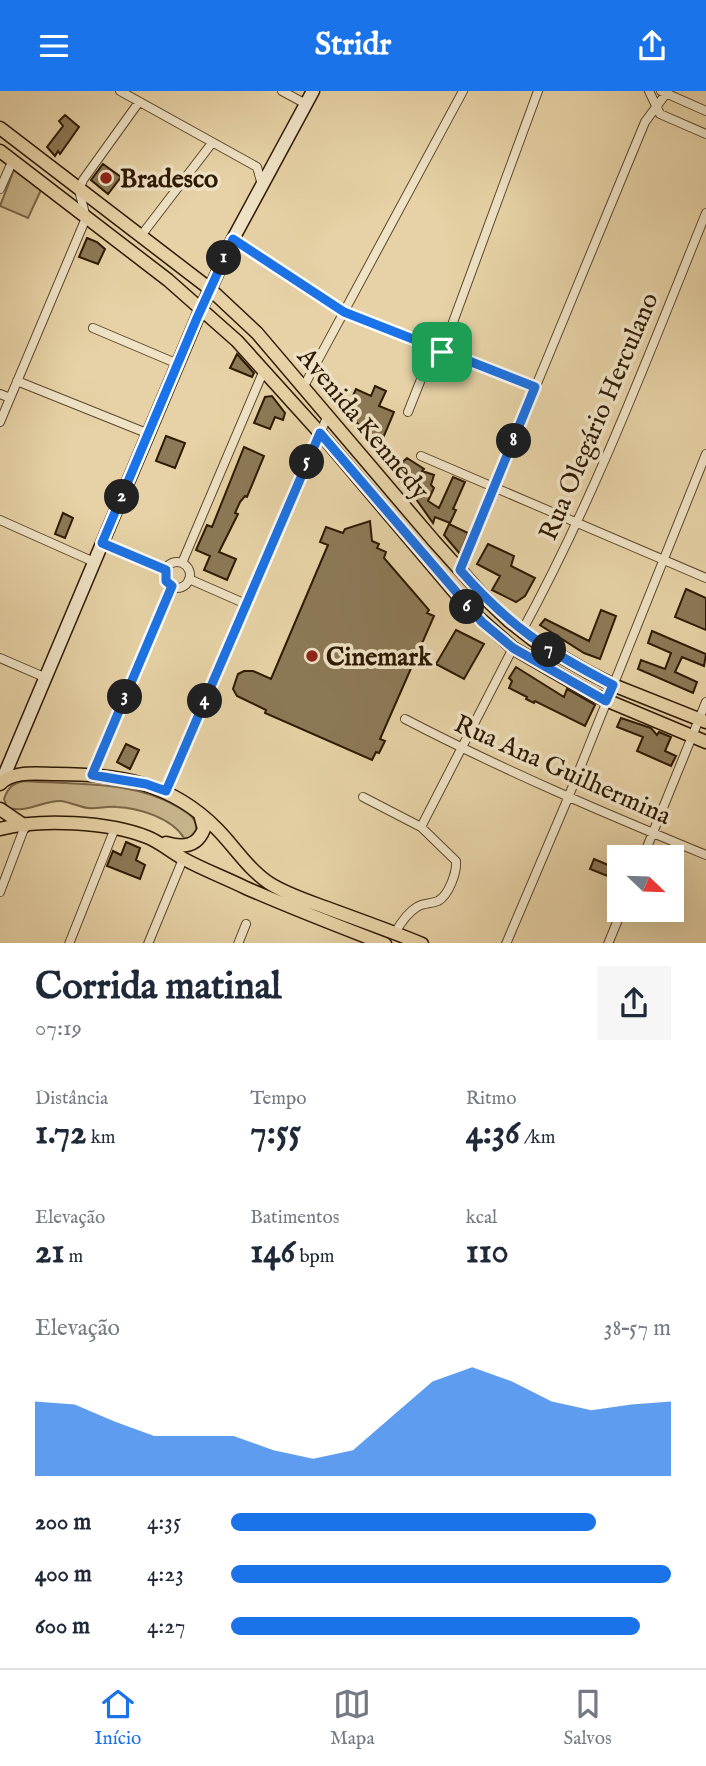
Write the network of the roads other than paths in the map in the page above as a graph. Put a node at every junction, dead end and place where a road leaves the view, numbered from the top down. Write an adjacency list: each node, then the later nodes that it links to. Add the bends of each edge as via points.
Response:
1 (120, 91): 8 (street)
2 (282, 91): 9 (street)
3 (313, 91): 9 (street)
4 (463, 91): 28 (street)
5 (538, 91): 30 (street)
6 (649, 91): 10 (street)
7 (666, 92): 10 (street); 11 (street)
8 (139, 102): 14 (street); 21 (street)
9 (306, 104): 17 (street)
10 (655, 107): 13 (street, via 660,114); 35 (street)
11 (706, 111)
12 (0, 128): 21 (main road, Avenida Kennedy)
13 (705, 133)
14 (212, 143): 18 (street); 24 (street)
15 (0, 151): 16 (main road, Avenida Kennedy)
16 (13, 160): 20 (street); 23 (main road, Avenida Kennedy)
17 (274, 162): 18 (street); 19 (street)
18 (257, 167): 19 (street)
19 (262, 185): 25 (street)
20 (0, 189)
21 (79, 190): 23 (street); 24 (main road, Avenida Kennedy)
22 (706, 213): 47 (street, Rua Olegário Herculano)
23 (86, 218): 27 (main road, Avenida Kennedy); 33 (street)
24 (140, 237): 26 (main road, Avenida Kennedy)
25 (233, 239): 26 (street); 28 (street)
26 (210, 289): 27 (street); 34 (main road, Avenida Kennedy)
27 (201, 309): 31 (street); 32 (main road, Avenida Kennedy)
28 (344, 312): 30 (street); 34 (street)
29 (93, 328): 31 (street)
30 (437, 351): 35 (street); 38 (street)
31 (178, 364): 42 (street)
32 (264, 370): 41 (main road, Avenida Kennedy); 51 (street)
33 (17, 381): 37 (street); 42 (street)
34 (304, 386): 39 (main road, Avenida Kennedy)
35 (535, 387): 45 (street)
36 (0, 394): 37 (street)
37 (10, 398): 40 (street)
38 (408, 412)
39 (328, 415): 41 (street); 53 (main road, Avenida Kennedy)
40 (0, 422)
41 (320, 433): 57 (street); 59 (main road, Avenida Kennedy, via 469,609)
42 (149, 434): 48 (street)
43 (706, 454): 49 (street)
44 (421, 456): 45 (street)
45 (495, 489): 47 (street); 53 (street)
46 (0, 520): 50 (street)
47 (577, 524): 49 (street); 58 (street, Rua Olegário Herculano)
48 (102, 543): 50 (street); 52 (street)
49 (663, 559): 54 (street); 62 (street)
50 (94, 562): 61 (street)
51 (182, 563): 52 (street); 55 (street)
52 (166, 570): 56 (street, via 166,581)
53 (460, 570): 58 (main road, Avenida Kennedy)
54 (706, 578)
55 (189, 579): 56 (street, via 180,587); 57 (street)
56 (172, 586): 72 (street)
57 (246, 604): 74 (street)
58 (522, 631): 62 (main road, Avenida Kennedy)
59 (513, 648): 63 (main road, Avenida Kennedy); 70 (street)
60 (0, 658): 61 (street)
61 (44, 677): 69 (street)
62 (613, 685): 63 (street); 66 (main road, Avenida Kennedy)
63 (606, 701): 67 (main road, Avenida Kennedy); 76 (street)
64 (706, 702): 66 (street)
65 (405, 719): 70 (street, Rua Ana Guilhermina)
66 (703, 720): 67 (street)
67 (692, 736): 68 (main road, Avenida Kennedy); 83 (street)
68 (706, 741)
69 (16, 744): 71 (street, via 19,764); 73 (street)
70 (462, 749): 76 (street, Rua Ana Guilhermina); 80 (street)
71 (30, 774): 72 (main road); 73 (main road)
72 (92, 775): 74 (main road)
73 (0, 783)
74 (166, 791): 78 (main road)
75 (363, 797): 80 (street)
76 (568, 798): 83 (street, Rua Ana Guilhermina); 97 (street)
77 (0, 809): 79 (main road)
78 (200, 814): 84 (main road, via 204,829 193,844); 91 (main road, via 270,883)
79 (25, 826): 81 (main road); 82 (main road); 88 (street)
80 (421, 827): 91 (street, via 457,865 444,896 413,910)
81 (115, 828): 84 (main road); 92 (street)
82 (0, 829)
83 (653, 833): 85 (street); 86 (street, Rua Ana Guilhermina)
84 (155, 841): 87 (main road)
85 (648, 845)
86 (706, 855)
87 (183, 859): 93 (street); 95 (main road, via 286,906)
88 (0, 892)
89 (617, 922): 98 (street)
90 (246, 924): 94 (street)
91 (395, 933): 96 (main road)
92 (69, 943)
93 (148, 943)
94 (238, 943)
95 (385, 943)
96 (422, 943)
97 (506, 943)
98 (608, 943)

